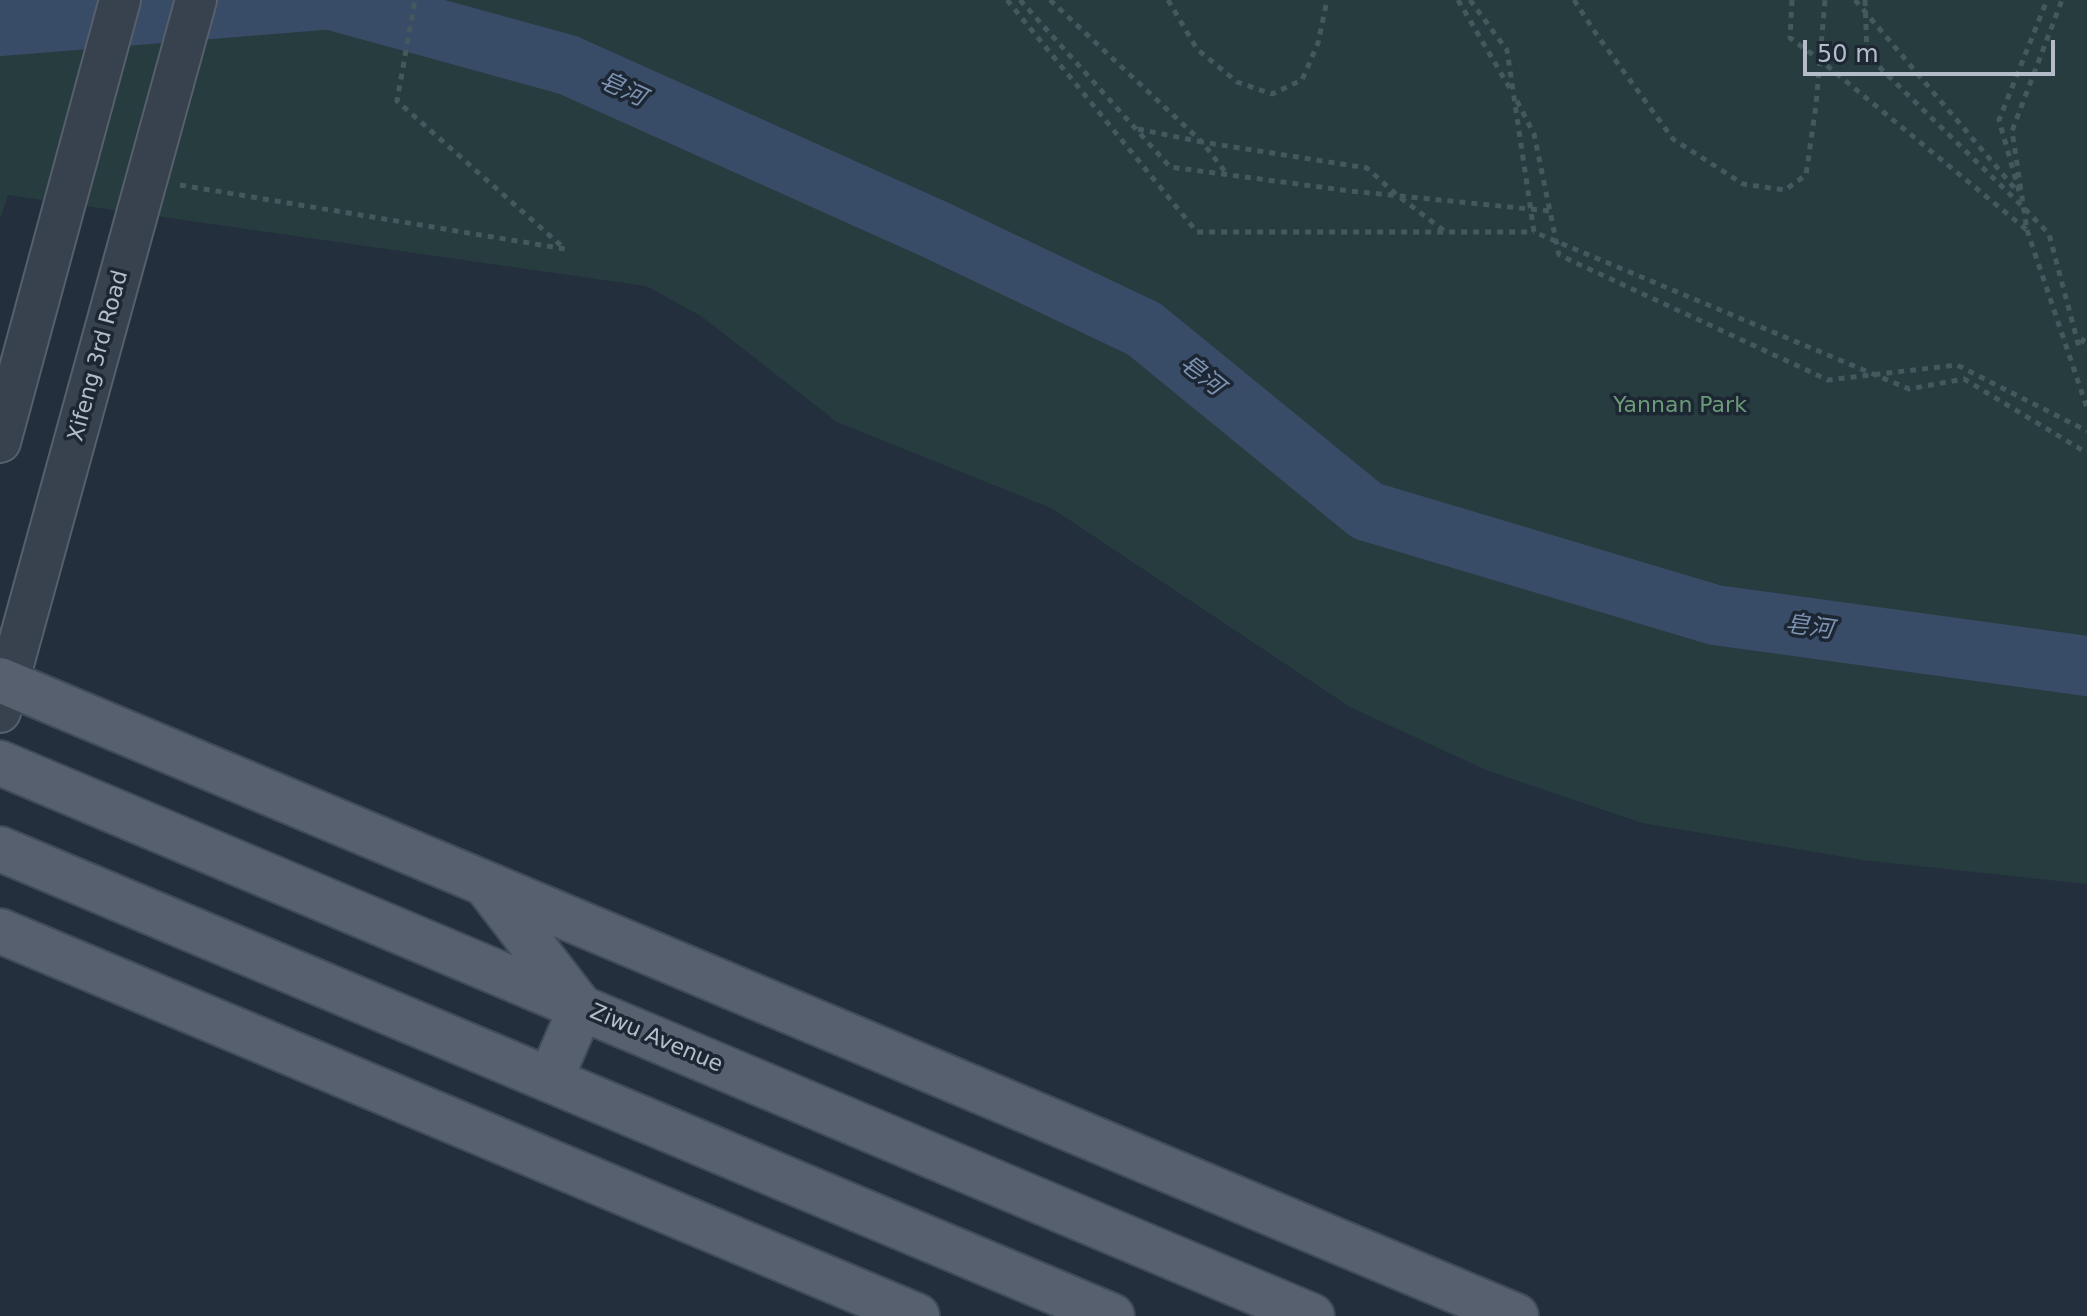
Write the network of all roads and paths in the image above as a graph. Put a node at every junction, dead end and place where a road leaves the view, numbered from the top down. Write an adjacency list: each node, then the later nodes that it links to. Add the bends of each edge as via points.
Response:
1 (120, 0): 40 (street)
2 (196, 0): 23 (street, Xifeng 3rd Road)
3 (415, 0): 23 (path, via 397,101 565,249)
4 (1007, 0): 32 (path, via 1197,232)
5 (1020, 0): 21 (path)
6 (1050, 0): 22 (path)
7 (1168, 0): 8 (path, via 1197,49 1237,82 1272,94 1302,80 1318,43)
8 (1327, 0)
9 (1458, 0): 20 (path)
10 (1470, 0): 20 (path, via 1507,50)
11 (1574, 0): 19 (path, via 1673,139 1743,184 1785,190 1806,175)
12 (1792, 0): 19 (path, via 1790,38)
13 (1825, 0): 19 (path)
14 (1855, 0): 18 (path)
15 (1865, 0): 18 (path)
16 (2047, 0): 26 (path, via 1999,120)
17 (2062, 0): 27 (path, via 2012,131)
18 (1865, 11): 26 (path); 27 (path, via 1867,55)
19 (1820, 60): 30 (path)
20 (1513, 96): 28 (path); 29 (path, via 1534,134)
21 (1136, 129): 22 (path); 24 (path, via 1170,167)
22 (1202, 142): 24 (path); 25 (path, via 1367,168)
23 (152, 162): 42 (street, Xifeng 3rd Road)
24 (1227, 175): 25 (path)
25 (1397, 195): 28 (path); 32 (path)
26 (2020, 195): 27 (path)
27 (2024, 209): 30 (path); 35 (path, via 2049,234)
28 (1530, 210): 29 (path); 31 (path)
29 (1550, 211): 33 (path)
30 (2027, 230): 36 (path)
31 (1534, 232): 32 (path); 33 (path)
32 (1447, 233)
33 (1556, 242): 37 (path); 37 (path, via 1559,255 1828,380)
34 (2087, 334): 35 (path)
35 (2079, 347): 36 (path)
36 (2070, 359): 38 (path)
37 (1872, 374): 39 (path, via 1957,365); 41 (path, via 1909,389 1964,379)
38 (2087, 408)
39 (2087, 431)
40 (0, 442)
41 (2087, 453)
42 (3, 692): 45 (main road)
43 (0, 763): 47 (main road, Ziwu Avenue)
44 (0, 849): 48 (main road)
45 (485, 884): 47 (main road); 52 (main road)
46 (0, 931): 49 (main road)
47 (581, 1008): 48 (main road); 51 (main road, Ziwu Avenue)
48 (550, 1080): 50 (main road)
49 (917, 1316)
50 (1112, 1316)
51 (1312, 1316)
52 (1516, 1316)

